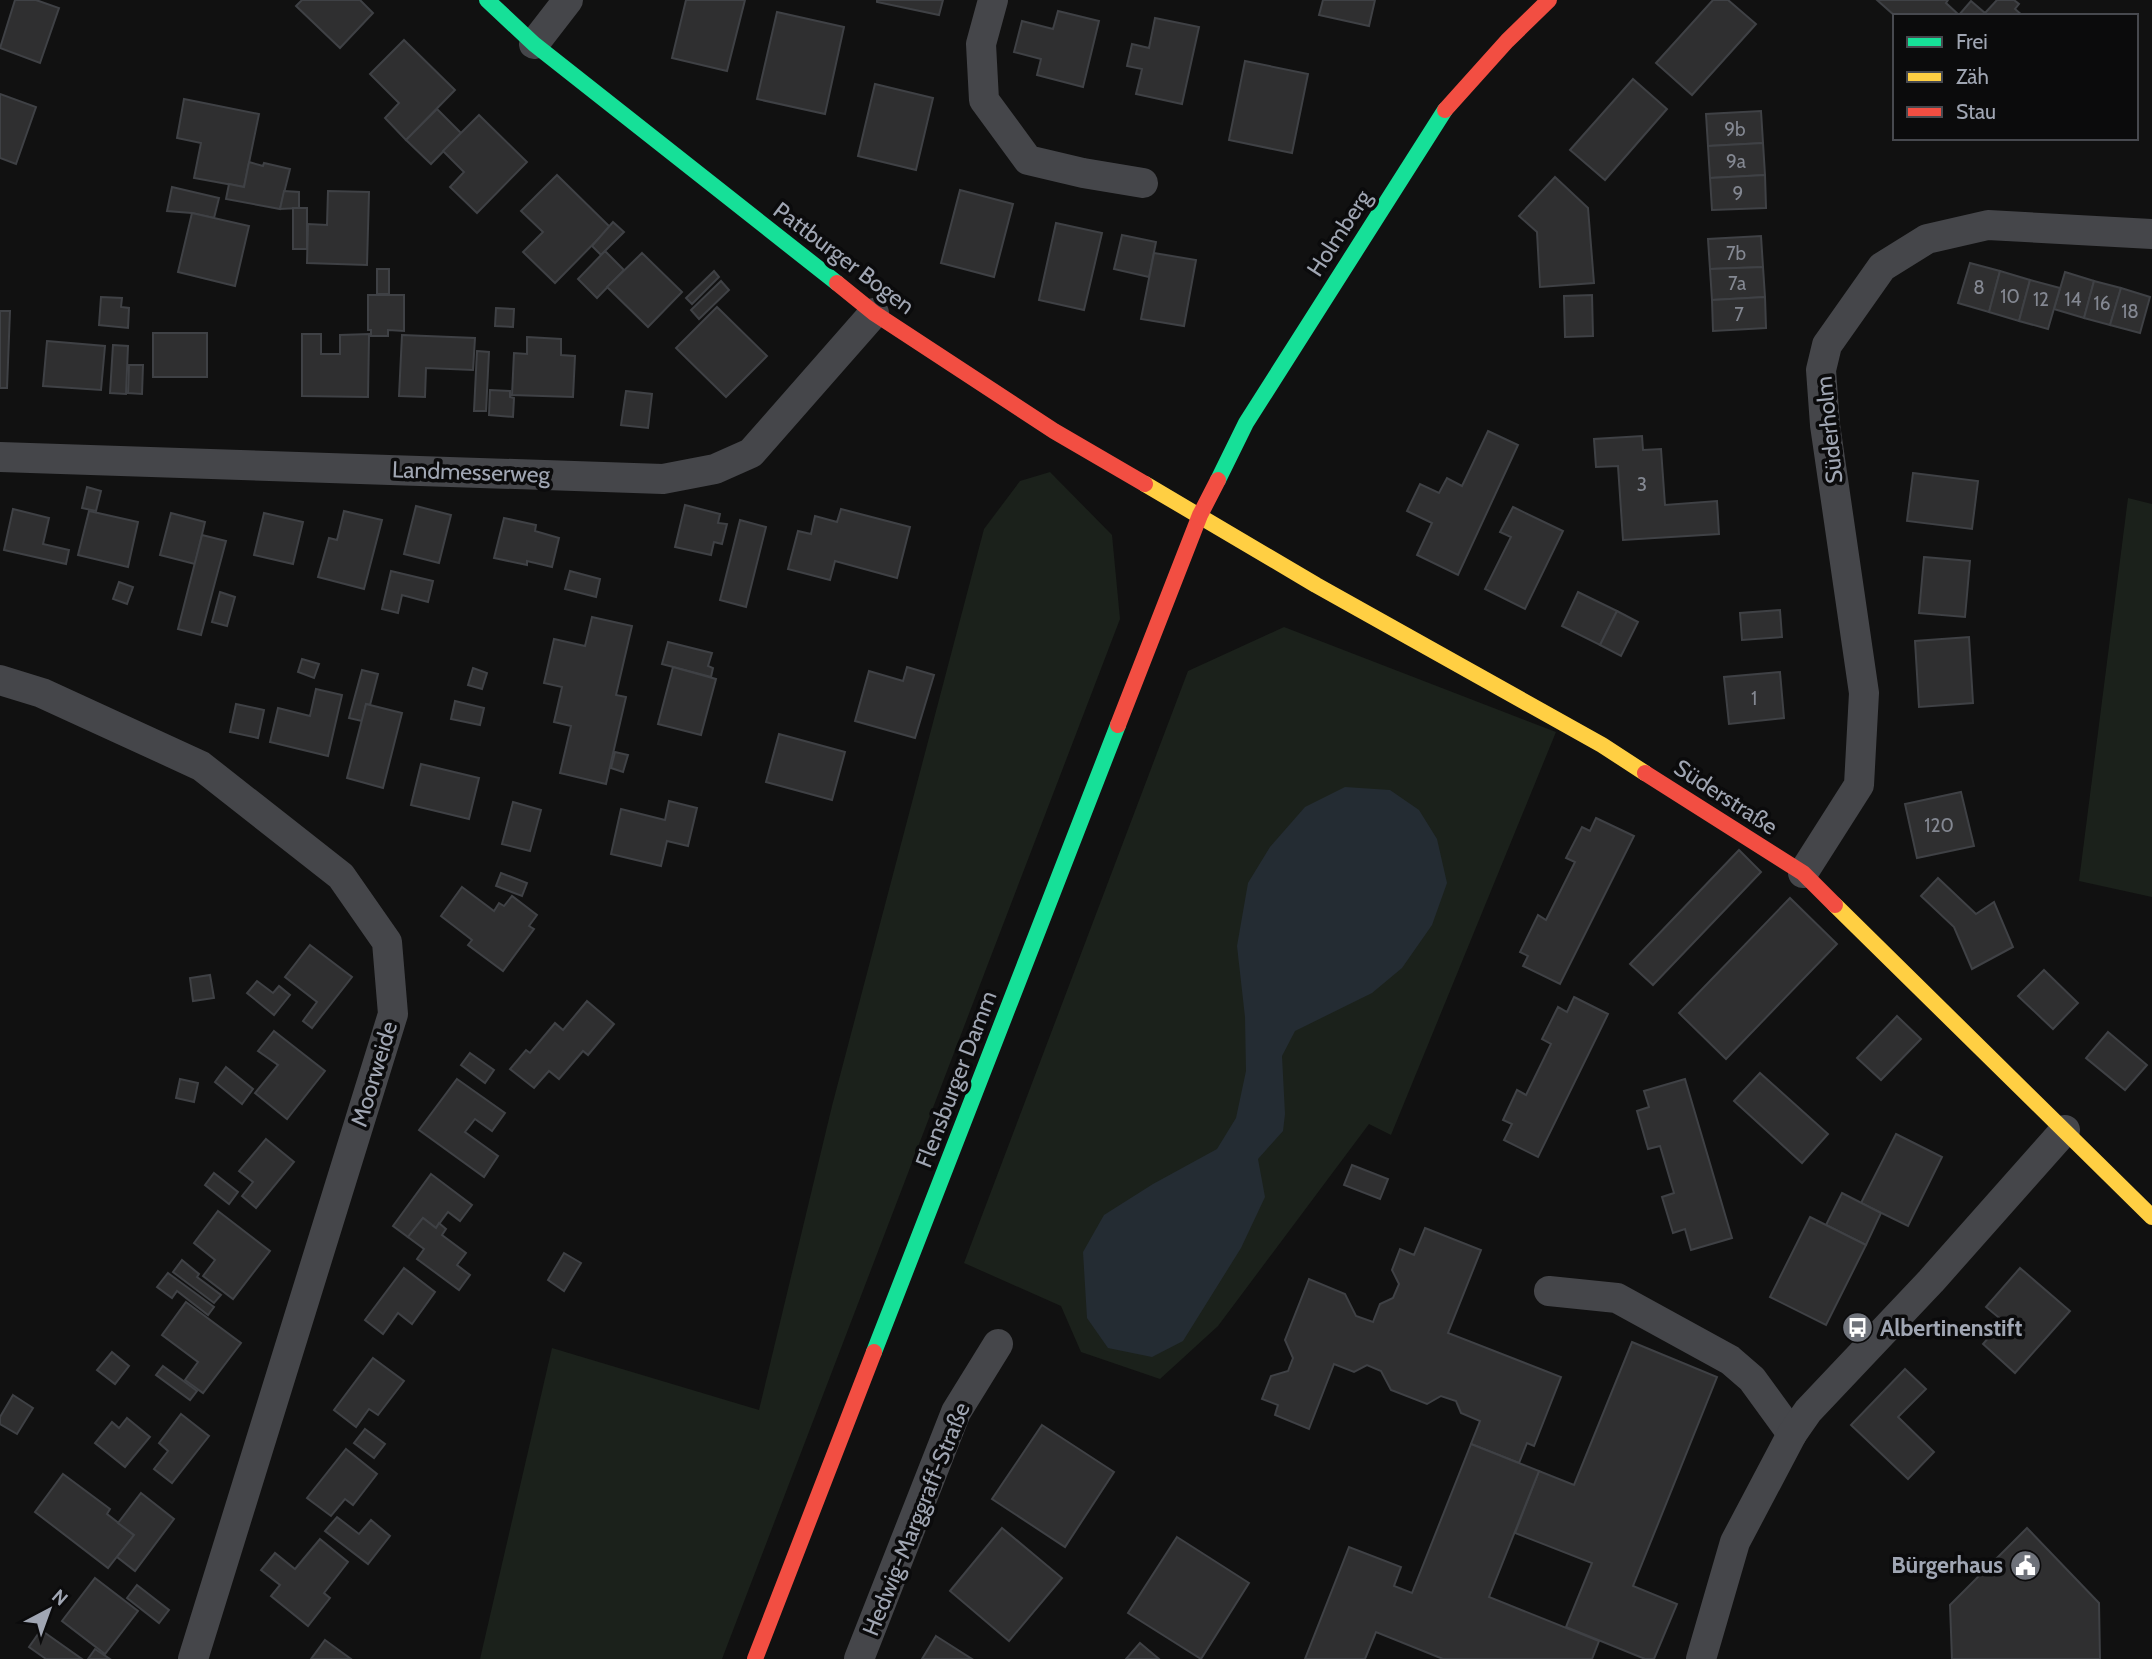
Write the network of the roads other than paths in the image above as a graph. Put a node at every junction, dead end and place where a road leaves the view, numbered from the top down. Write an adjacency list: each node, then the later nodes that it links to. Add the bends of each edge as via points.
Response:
1 (487, 0): 5 (street, Pattburger Bogen)
2 (568, 0): 5 (street)
3 (993, 0): 6 (street, via 981,44 984,100 1028,160)
4 (1549, 0): 10 (street, Holmberg, via 1450,103 1246,424)
5 (534, 44): 8 (street, Pattburger Bogen)
6 (1143, 183)
7 (2152, 234): 12 (street, Süderholm, via 1988,225 1927,239 1882,267 1826,345 1821,370 1825,425 1864,693 1859,785)
8 (874, 313): 9 (street, Landmesserweg, via 751,453 715,469 663,478); 10 (street, Pattburger Bogen, via 1054,431)
9 (0, 457)
10 (1200, 515): 12 (street, Süderstraße, via 1602,745); 19 (street, Flensburger Damm)
11 (0, 680): 18 (street, Moorweide, via 41,693 201,766 341,876 387,942 393,1014)
12 (1803, 873): 13 (street, Süderstraße)
13 (2065, 1130): 14 (street, Süderstraße); 17 (street)
14 (2152, 1217)
15 (1549, 1291): 17 (street, via 1617,1298 1730,1360 1752,1379)
16 (998, 1344): 20 (street, Hedwig-Marggraff-Straße, via 956,1412)
17 (1792, 1434): 21 (street, via 1735,1542)
18 (193, 1659)
19 (755, 1659)
20 (859, 1659)
21 (1701, 1659)

